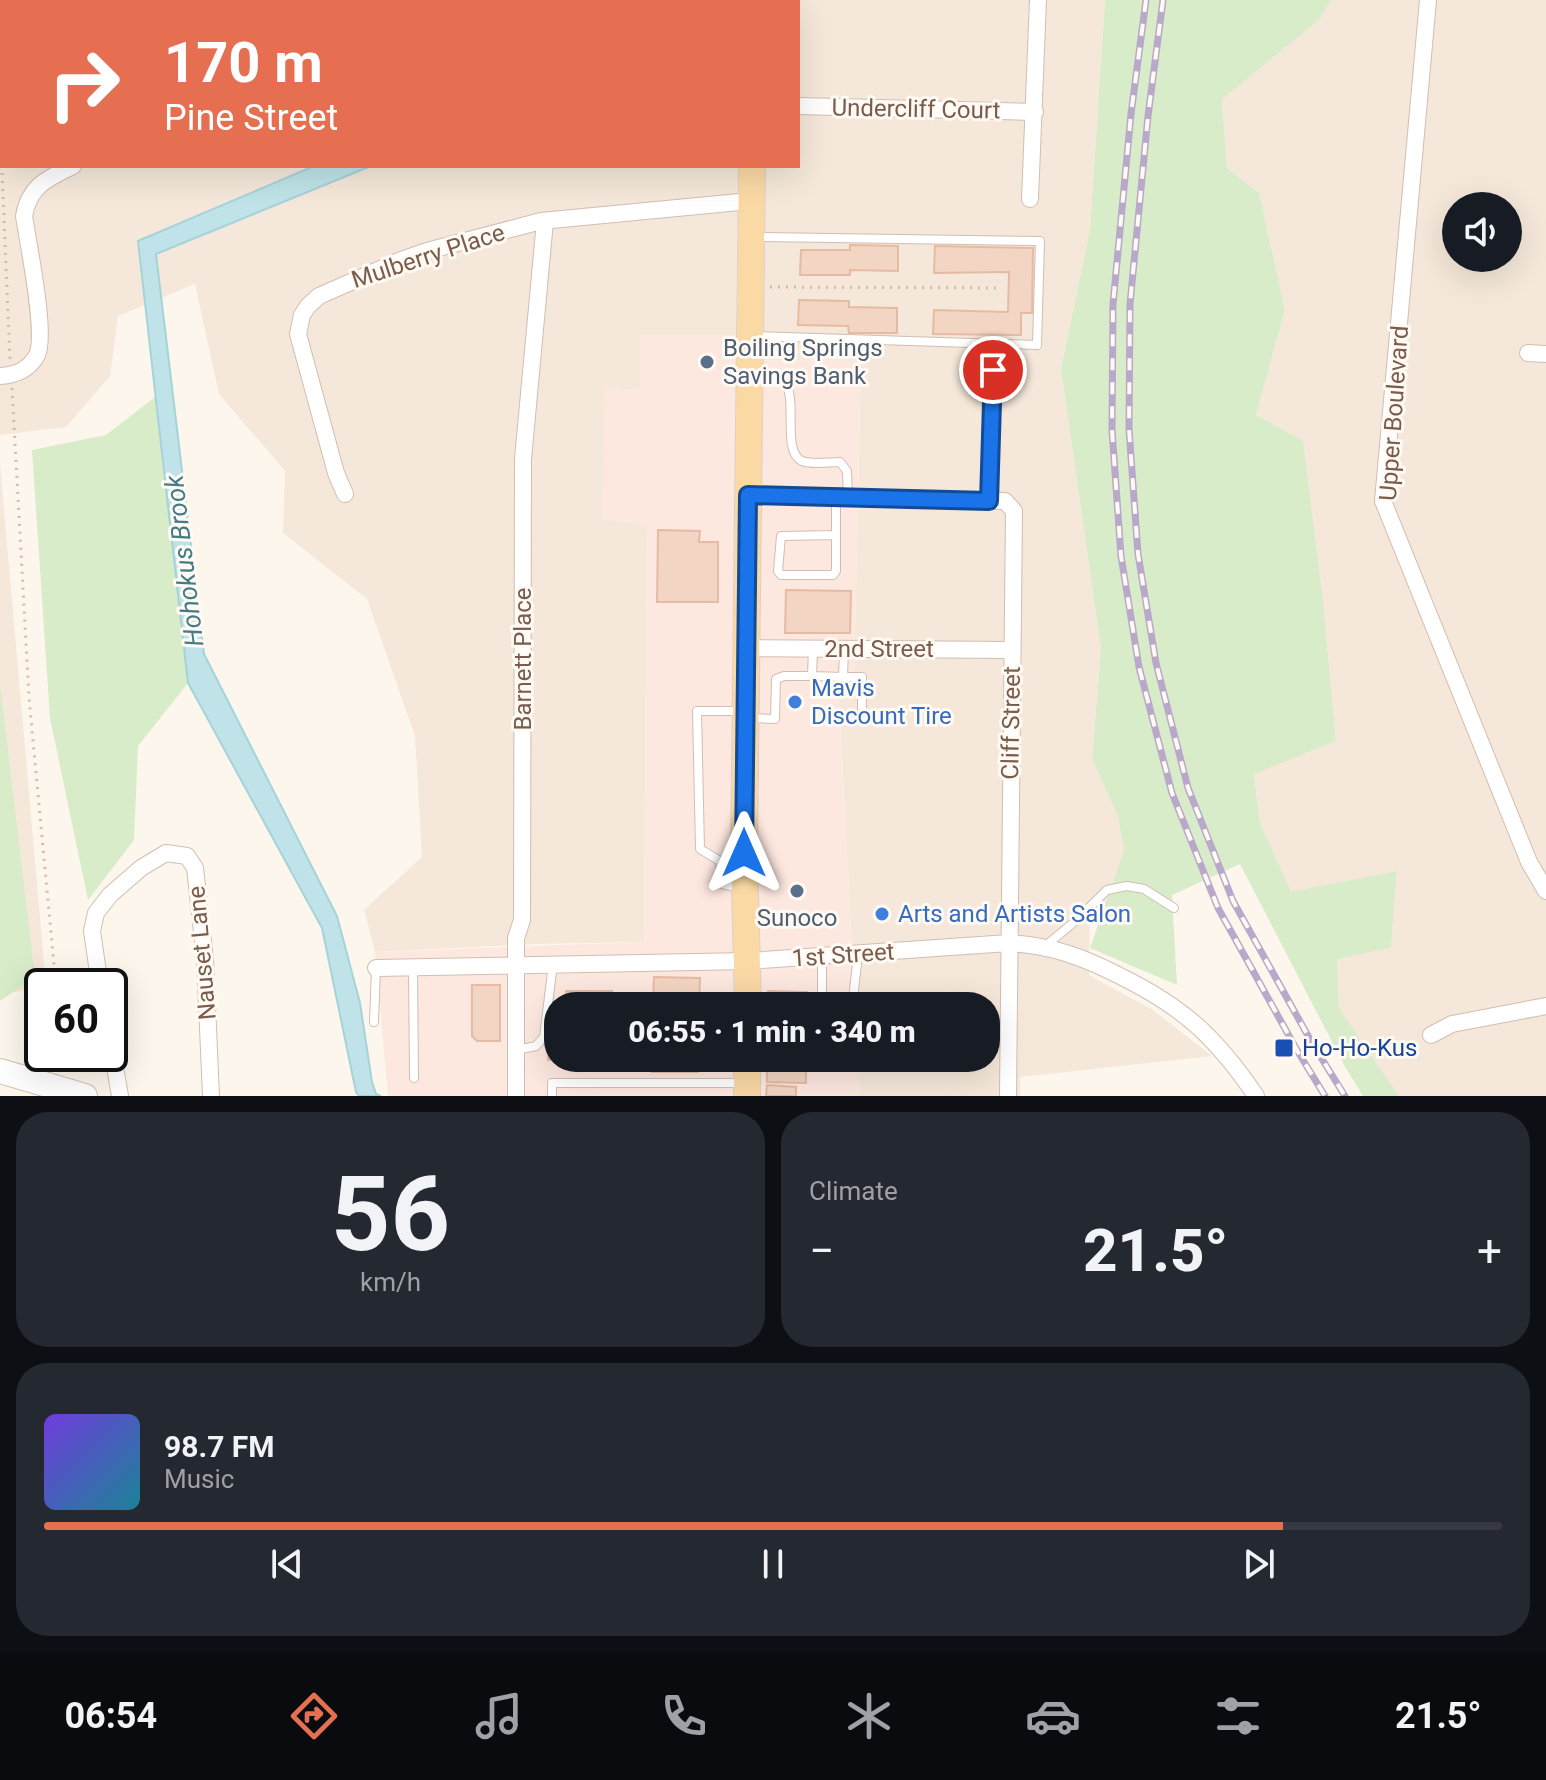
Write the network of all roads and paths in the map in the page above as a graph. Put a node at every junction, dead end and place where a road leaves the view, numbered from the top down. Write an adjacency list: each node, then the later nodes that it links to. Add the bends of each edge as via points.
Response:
1 (1038, 0): 4 (street)
2 (1428, 0): 33 (street, Upper Boulevard, via 1383,501 1529,862)
3 (800, 106): 4 (street, Undercliff Court)
4 (1035, 112): 8 (street)
5 (1, 168): 18 (path)
6 (69, 168): 18 (street, via 41,182 26,203 40,344 30,365)
7 (752, 168): 9 (main road)
8 (1030, 199)
9 (750, 201): 10 (street, Mulberry Place); 11 (main road)
10 (545, 221): 20 (street, Mulberry Place, via 401,260 331,290 308,306 299,328 300,343); 41 (street, Barnett Place, via 523,459 522,920)
11 (750, 237): 12 (main road); 14 (lane, via 1040,241 1037,345)
12 (751, 287): 13 (path); 14 (main road)
13 (1002, 288)
14 (750, 336): 19 (main road)
15 (1528, 353): 16 (street)
16 (1546, 354)
17 (993, 370): 23 (street)
18 (5, 375): 44 (path)
19 (749, 380): 21 (main road); 22 (lane, via 786,384 794,455 804,462 840,462 847,471)
20 (345, 494)
21 (748, 495): 22 (street); 25 (main road)
22 (842, 497): 23 (street); 24 (lane)
23 (989, 501): 28 (street, Cliff Street, via 1005,501 1014,511)
24 (835, 535): 24 (lane, via 833,575 778,571 781,536)
25 (745, 648): 26 (street, 2nd Street); 31 (main road)
26 (813, 649): 27 (street, 2nd Street); 29 (lane)
27 (844, 649): 28 (street, 2nd Street); 30 (lane)
28 (1012, 650): 36 (street, Cliff Street)
29 (812, 676): 30 (lane); 31 (lane, via 776,679 775,719)
30 (843, 677): 32 (lane, via 862,677)
31 (745, 715): 34 (main road); 34 (lane, via 697,711 700,849 720,861 722,884)
32 (862, 716)
33 (1545, 887)
34 (745, 889): 40 (main road)
35 (1174, 908): 37 (lane, via 1144,889 1107,890)
36 (1009, 943): 37 (street, 1st Street); 38 (street, 1st Street); 63 (street, Cliff Street)
37 (1044, 947): 64 (street, 1st Street, via 1080,957 1162,997 1212,1039)
38 (858, 955): 39 (street, 1st Street); 49 (lane)
39 (822, 957): 40 (street, 1st Street); 48 (lane)
40 (748, 961): 42 (street, 1st Street); 47 (main road)
41 (516, 964): 42 (street, 1st Street); 43 (street, 1st Street); 53 (street, Barnett Place)
42 (553, 964): 53 (lane, via 544,1037 536,1046)
43 (413, 967): 46 (street, 1st Street); 56 (lane)
44 (54, 968)
45 (97, 968): 60 (street, Nauset Lane, via 92,931 96,913 110,895 166,853 187,856 195,868 205,959)
46 (376, 968): 51 (lane)
47 (748, 992)
48 (822, 992)
49 (854, 992)
50 (1546, 1006): 52 (street, via 1452,1024)
51 (374, 1022)
52 (1431, 1035)
53 (516, 1050): 61 (street, Barnett Place)
54 (0, 1071): 58 (street)
55 (116, 1072): 59 (street)
56 (414, 1078)
57 (747, 1079): 62 (lane, via 552,1083)
58 (85, 1096)
59 (120, 1096)
60 (211, 1096)
61 (516, 1096)
62 (552, 1096)
63 (1008, 1096)
64 (1256, 1096)

